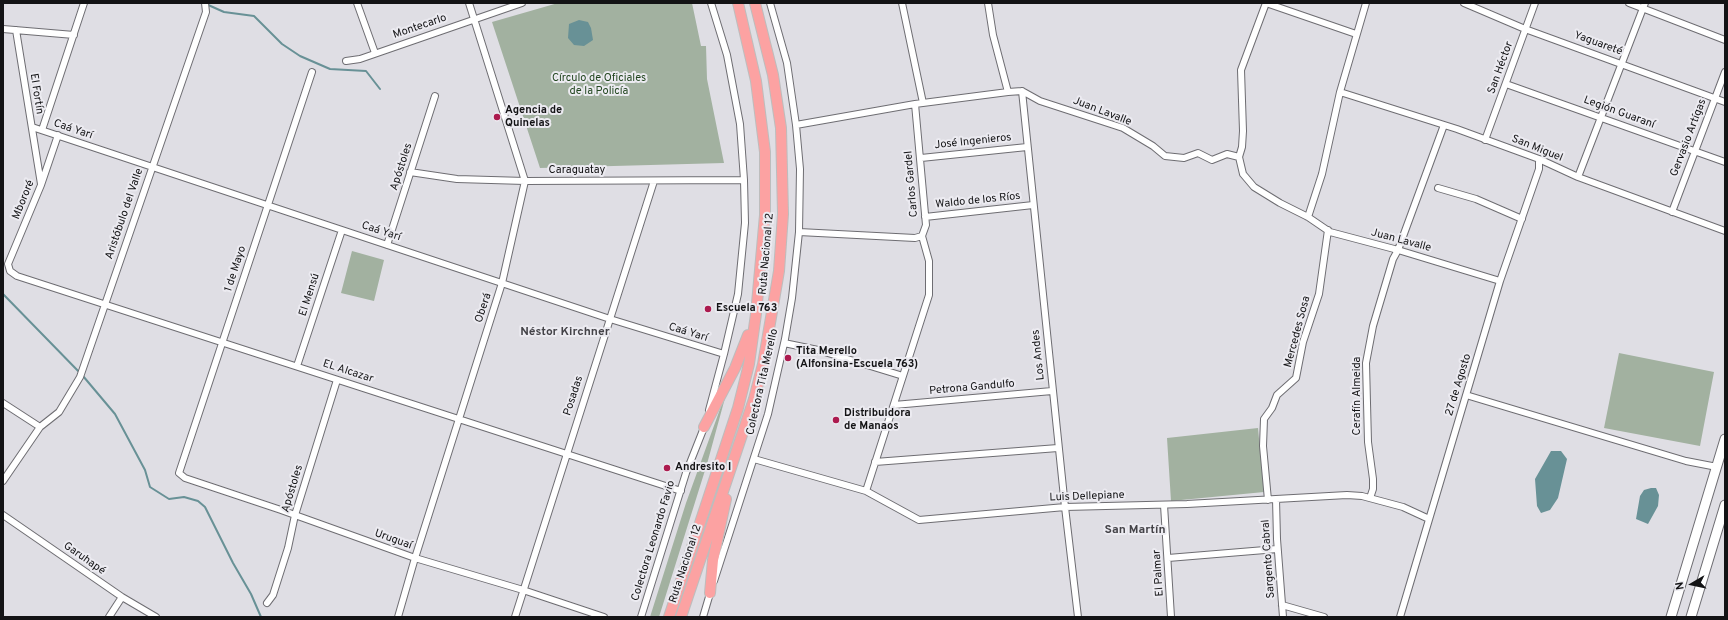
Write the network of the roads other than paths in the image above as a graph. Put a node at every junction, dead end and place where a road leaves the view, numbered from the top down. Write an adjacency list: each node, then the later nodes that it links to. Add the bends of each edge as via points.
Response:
1 (84, 3): 23 (street)
2 (205, 3): 52 (street, Aristóbulo del Valle, via 206,12)
3 (357, 3): 25 (street)
4 (469, 3): 18 (street)
5 (522, 3): 18 (street, Montecarlo)
6 (711, 3): 55 (street, via 726,55 740,124)
7 (738, 3): 77 (highway, Ruta Nacional 12, via 756,81 765,152 765,215)
8 (755, 3): 94 (highway, Ruta Nacional 12, via 773,75 781,128 783,214 779,271 763,364)
9 (770, 3): 40 (street, Colectora Tita Merello, via 787,63)
10 (902, 3): 37 (street)
11 (988, 3): 32 (street, via 993,35)
12 (1266, 3): 22 (street); 48 (street, via 1241,70 1243,131)
13 (1366, 3): 22 (street)
14 (1464, 3): 20 (street, Yaguareté)
15 (1535, 3): 20 (street, San Héctor)
16 (1629, 3): 17 (street)
17 (1644, 6): 24 (street); 27 (street)
18 (474, 18): 25 (street, Montecarlo); 56 (street)
19 (3, 29): 21 (street)
20 (1525, 29): 27 (street, Yaguareté); 30 (street, San Héctor)
21 (16, 30): 23 (street); 42 (street, El Fortín)
22 (1356, 34): 33 (street)
23 (74, 35): 43 (street)
24 (1725, 40)
25 (375, 53): 26 (street, Montecarlo)
26 (346, 61)
27 (1622, 64): 35 (street, Yaguareté); 39 (street)
28 (312, 72): 60 (street, 1 de Mayo)
29 (1725, 72): 35 (street, Gervasio Artígas)
30 (1506, 84): 39 (street, Legión Guaraní); 45 (street, San Héctor)
31 (1022, 91): 32 (street); 46 (street, Los Andes); 48 (street, Juan Lavalle, via 1040,100 1123,128 1165,156 1184,158 1198,153 1212,160 1227,154)
32 (1008, 92): 37 (street)
33 (1340, 92): 41 (street, San Miguel); 64 (street, via 1322,174)
34 (436, 96): 53 (street, Apóstoles)
35 (1715, 98): 36 (street, Yaguareté); 47 (street, Gervasio Artígas)
36 (1725, 102)
37 (924, 103): 38 (street)
38 (915, 104): 40 (street); 49 (street, Carlos Gardel)
39 (1602, 117): 47 (street, Legión Guaraní); 54 (street)
40 (796, 125): 69 (street, Colectora Tita Merello, via 800,169)
41 (1444, 125): 45 (street, San Miguel); 72 (street, Cerafín Almeida)
42 (32, 127): 43 (street, Caá Yarí); 58 (street, El Fortín)
43 (42, 130): 44 (street, Caá Yarí)
44 (58, 135): 52 (street, Caá Yarí); 58 (street, Mbororé)
45 (1485, 140): 50 (street, San Miguel)
46 (1027, 147): 49 (street, José Ingenieros); 61 (street, Los Andes)
47 (1695, 152): 51 (street, Legión Guaraní); 62 (street, Gervasio Artígas)
48 (1239, 157): 64 (street, Juan Lavalle, via 1243,174 1254,188)
49 (921, 158): 63 (street, Carlos Gardel)
50 (1539, 159): 54 (street, San Miguel); 65 (street, 27 de Agosto, via 1539,169)
51 (1725, 162)
52 (152, 167): 60 (street, Caá Yarí); 76 (street, Aristóbulo del Valle)
53 (410, 172): 56 (street, Caraguatay, via 457,179); 71 (street, Apóstoles)
54 (1578, 177): 62 (street, San Miguel)
55 (744, 180): 57 (street, Caraguatay); 81 (street, via 745,224 739,287)
56 (525, 181): 57 (street, Caraguatay); 75 (street, Oberá)
57 (654, 181): 78 (street, Posadas)
58 (41, 185): 73 (street, Mbororé, via 8,264)
59 (1438, 188): 65 (street, via 1476,199)
60 (268, 205): 66 (street, Caá Yarí); 79 (street, 1 de Mayo)
61 (1033, 205): 63 (street, Waldo de los Ríos); 85 (street, Los Andes)
62 (1672, 212): 68 (street, San Miguel)
63 (925, 217): 70 (street, Carlos Gardel, via 926,226)
64 (1308, 217): 67 (street, Juan Lavalle)
65 (1522, 219): 74 (street, 27 de Agosto)
66 (342, 230): 71 (street, Caá Yarí); 82 (street, El Mensú)
67 (1328, 230): 72 (street, Juan Lavalle, via 1341,236); 105 (street, Mercedes Sosa, via 1319,294 1303,342 1296,378 1277,396 1264,419 1263,446)
68 (1725, 231)
69 (798, 232): 70 (street, via 915,238); 80 (street, Colectora Tita Merello, via 792,298)
70 (922, 236): 83 (street, Carlos Gardel, via 929,261 929,295)
71 (387, 245): 75 (street, Caá Yarí)
72 (1398, 250): 74 (street, Juan Lavalle); 103 (street, Cerafín Almeida, via 1373,326 1366,363 1368,442 1373,479)
73 (10, 271): 76 (street, EL Alcazar, via 16,276)
74 (1500, 281): 86 (street, 27 de Agosto)
75 (502, 283): 78 (street, Caá Yarí); 89 (street, Oberá)
76 (105, 305): 79 (street, EL Alcazar); 90 (street, Aristóbulo del Valle, via 80,377 59,412)
77 (756, 314): 91 (highway, via 735,368); 126 (highway, Ruta Nacional 12, via 749,364 738,408)
78 (610, 319): 81 (street, Caá Yarí); 95 (street, Posadas)
79 (221, 343): 82 (street, EL Alcazar); 99 (street, 1 de Mayo)
80 (784, 343): 83 (street, via 818,350); 96 (street, Colectora Tita Merello, via 768,414)
81 (724, 354): 91 (street, Colectora Leonardo Favio)
82 (297, 366): 84 (street, EL Alcazar)
83 (903, 376): 88 (street, Carlos Gardel)
84 (337, 380): 89 (street, EL Alcazar); 110 (street, Apóstoles)
85 (1052, 391): 88 (street, Petrona Gandulfo); 93 (street, Los Andes)
86 (1466, 395): 98 (street, via 1686,461); 111 (street, 27 de Agosto)
87 (3, 403): 90 (street)
88 (894, 405): 97 (street, Carlos Gardel)
89 (459, 418): 95 (street, EL Alcazar); 113 (street, Oberá)
90 (40, 427): 100 (street)
91 (704, 427): 101 (street, Colectora Leonardo Favio)
92 (1725, 439): 98 (main road)
93 (1058, 448): 97 (street); 108 (street, Los Andes)
94 (736, 452): 116 (highway, via 714,560); 127 (highway, Ruta Nacional 12)
95 (567, 453): 101 (street, EL Alcazar); 115 (street, Posadas)
96 (754, 459): 102 (street, Luis Dellepiane); 116 (street, Colectora Tita Merello)
97 (875, 462): 102 (street, Carlos Gardel)
98 (1717, 467): 134 (main road)
99 (179, 473): 110 (street, Uruguaí, via 185,478)
100 (3, 482)
101 (681, 491): 125 (street, Colectora Leonardo Favio)
102 (866, 491): 108 (street, Luis Dellepiane, via 919,520)
103 (1370, 498): 104 (street, Luis Dellepiane, via 1347,495); 111 (street, Luis Dellepiane, via 1403,507)
104 (1276, 499): 105 (street, Luis Dellepiane); 112 (street, Sargento Cabral)
105 (1268, 500): 106 (street, Luis Dellepiane)
106 (1164, 505): 108 (street, Luis Dellepiane); 114 (street, El Palmar)
107 (1725, 505): 135 (main road)
108 (1065, 507): 129 (street, Los Andes)
109 (3, 515): 117 (street, Garuhapé)
110 (295, 515): 113 (street, Uruguaí); 118 (street, Apóstoles, via 288,548 273,595)
111 (1429, 519): 133 (street, 27 de Agosto)
112 (1278, 549): 114 (street); 119 (street, Sargento Cabral)
113 (415, 558): 115 (street, Uruguaí); 122 (street, Oberá)
114 (1168, 558): 130 (street, El Palmar)
115 (523, 590): 123 (street, Posadas); 124 (street, Uruguaí)
116 (710, 593): 128 (street, Colectora Tita Merello)
117 (122, 597): 120 (street); 121 (street, Garuhapé)
118 (267, 603)
119 (1282, 605): 131 (street, Sargento Cabral); 132 (street)
120 (109, 617)
121 (156, 617)
122 (398, 617)
123 (515, 617)
124 (604, 617)
125 (641, 617)
126 (669, 617)
127 (681, 617)
128 (703, 617)
129 (1078, 617)
130 (1171, 617)
131 (1283, 617)
132 (1324, 617)
133 (1400, 617)
134 (1671, 617)
135 (1691, 617)

